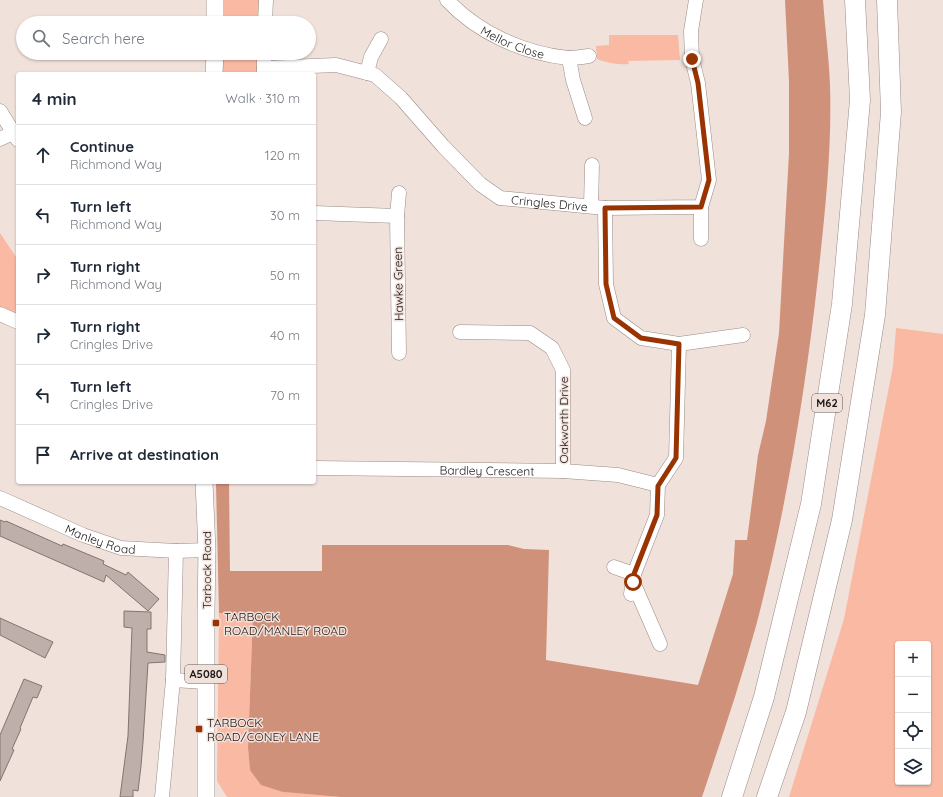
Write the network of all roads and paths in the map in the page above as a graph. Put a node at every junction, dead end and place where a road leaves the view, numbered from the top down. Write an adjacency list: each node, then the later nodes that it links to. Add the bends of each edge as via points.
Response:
1 (215, 0): 7 (main road)
2 (266, 0): 8 (street)
3 (447, 0): 11 (street, Mellor Close, via 459,13 492,35 526,49)
4 (696, 0): 24 (street, via 691,31 692,59 698,83 709,180)
5 (855, 0): 49 (highway, M62, via 860,100 842,304 811,504 764,697)
6 (887, 0): 50 (highway, M62, via 891,112 875,315 842,520 796,712)
7 (215, 16)
8 (265, 16)
9 (381, 39): 16 (street, via 371,57)
10 (589, 56): 11 (street, Mellor Close)
11 (568, 58): 18 (street)
12 (215, 60): 15 (main road)
13 (264, 60): 14 (street)
14 (264, 71): 16 (street, Cringles Drive, via 336,65)
15 (214, 72)
16 (367, 73): 23 (street, Cringles Drive, via 375,75 401,98 480,184 500,198)
17 (0, 111): 19 (street)
18 (585, 118)
19 (16, 136): 20 (street)
20 (0, 139)
21 (592, 165): 23 (street)
22 (399, 193): 27 (street, Hawke Green)
23 (591, 206): 25 (street, Cringles Drive)
24 (701, 207): 25 (street, Cringles Drive); 28 (street)
25 (605, 208): 33 (street, via 606,284 614,318 641,338)
26 (316, 213): 27 (street)
27 (397, 216): 34 (street, Hawke Green)
28 (701, 239)
29 (0, 314): 30 (street)
30 (16, 321)
31 (460, 332): 36 (street, Oakworth Drive, via 530,333 552,348 563,370)
32 (743, 335): 33 (street)
33 (679, 344): 38 (street, via 676,458)
34 (399, 353)
35 (316, 468): 36 (street, Bardley Crescent)
36 (563, 471): 38 (street, Bardley Crescent, via 618,475)
37 (204, 484): 40 (main road, Tarbock Road / A5080)
38 (658, 486): 43 (street, via 657,515)
39 (0, 498): 41 (street, Manley Road, via 82,536 121,548)
40 (207, 550): 41 (street, Manley Road); 46 (main road, Tarbock Road / A5080)
41 (176, 551): 45 (street)
42 (614, 566): 43 (street)
43 (632, 583): 44 (street)
44 (660, 644)
45 (173, 680): 46 (street); 47 (street)
46 (206, 682): 48 (main road, Tarbock Road / A5080)
47 (162, 797)
48 (206, 797)
49 (732, 797)
50 (767, 797)

